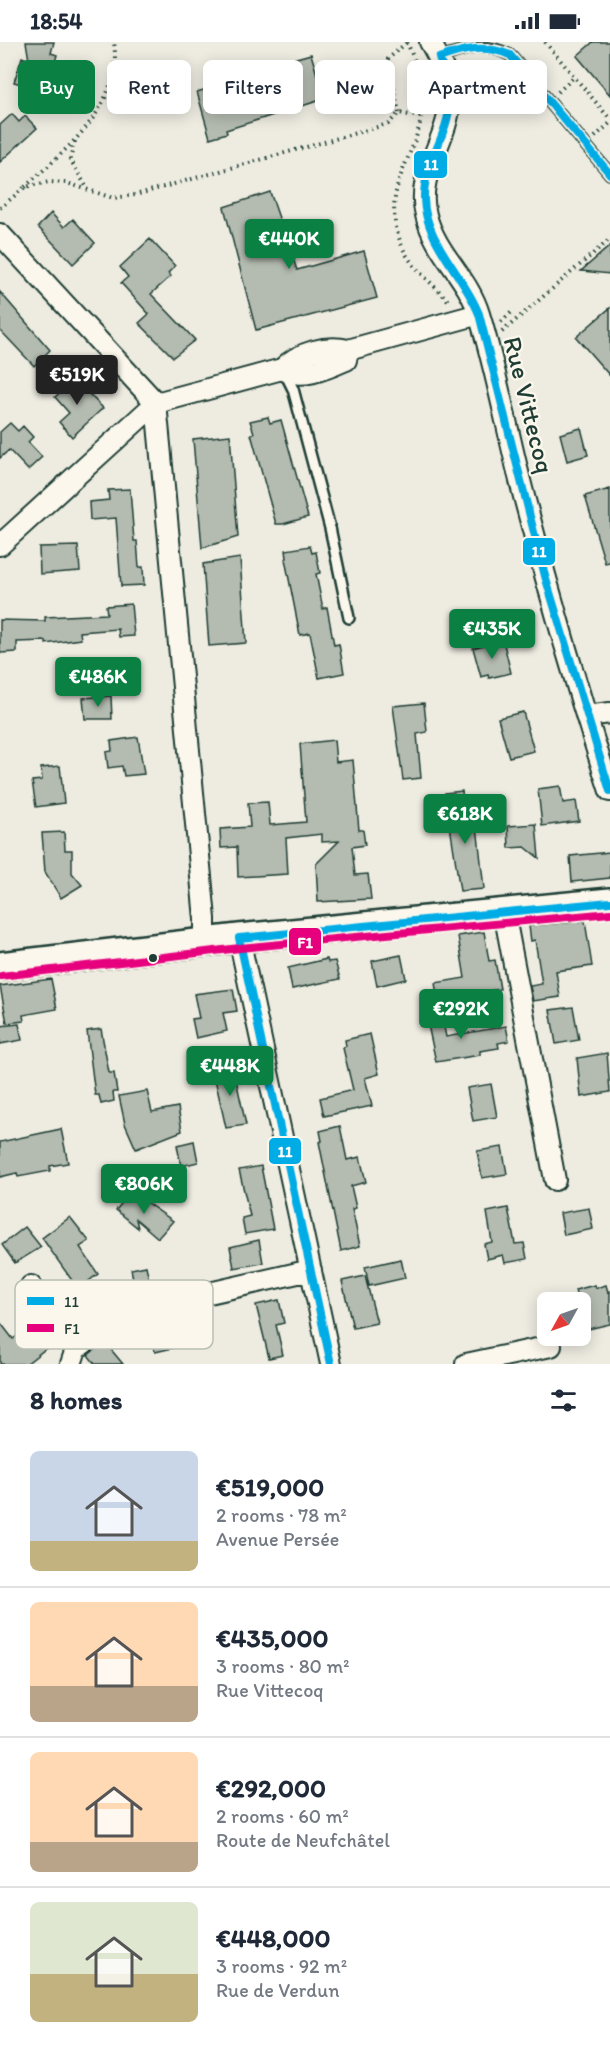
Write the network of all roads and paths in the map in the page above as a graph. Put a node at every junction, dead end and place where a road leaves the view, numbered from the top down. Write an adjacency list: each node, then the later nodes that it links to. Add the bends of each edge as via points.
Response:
1 (114, 42): 10 (path, via 116,62 111,88)
2 (407, 42): 7 (path, via 390,56 387,66)
3 (545, 42): 5 (path)
4 (434, 50): 6 (lane, via 488,43 497,46 510,55); 18 (street, Rue Vittecoq, via 450,99 423,197 436,241 465,283)
5 (575, 76): 6 (path); 9 (path)
6 (548, 101): 11 (lane)
7 (399, 113): 8 (path); 13 (path, via 388,124 135,195 113,198)
8 (421, 117)
9 (610, 119)
10 (75, 141): 12 (path); 13 (path, via 70,159)
11 (610, 174)
12 (25, 188): 13 (path, via 49,182); 14 (path)
13 (87, 189)
14 (0, 208)
15 (0, 234): 22 (street)
16 (610, 239): 20 (path)
17 (514, 310): 19 (path)
18 (479, 314): 21 (street, via 348,350 332,347 292,359); 26 (street, Rue Vittecoq, via 526,504)
19 (499, 324)
20 (494, 339)
21 (282, 369): 22 (street); 24 (lane, via 293,390 327,516)
22 (156, 403): 23 (street); 31 (street, via 206,919)
23 (0, 545)
24 (349, 618)
25 (610, 713): 26 (street)
26 (586, 716): 27 (street, Rue Vittecoq)
27 (610, 791)
28 (610, 902): 29 (main road)
29 (504, 912): 30 (main road); 33 (street)
30 (239, 938): 31 (main road); 34 (street)
31 (205, 942): 32 (main road)
32 (0, 966)
33 (555, 1180)
34 (311, 1270): 35 (street); 37 (street)
35 (213, 1292)
36 (550, 1346): 38 (street)
37 (331, 1364)
38 (466, 1364)

